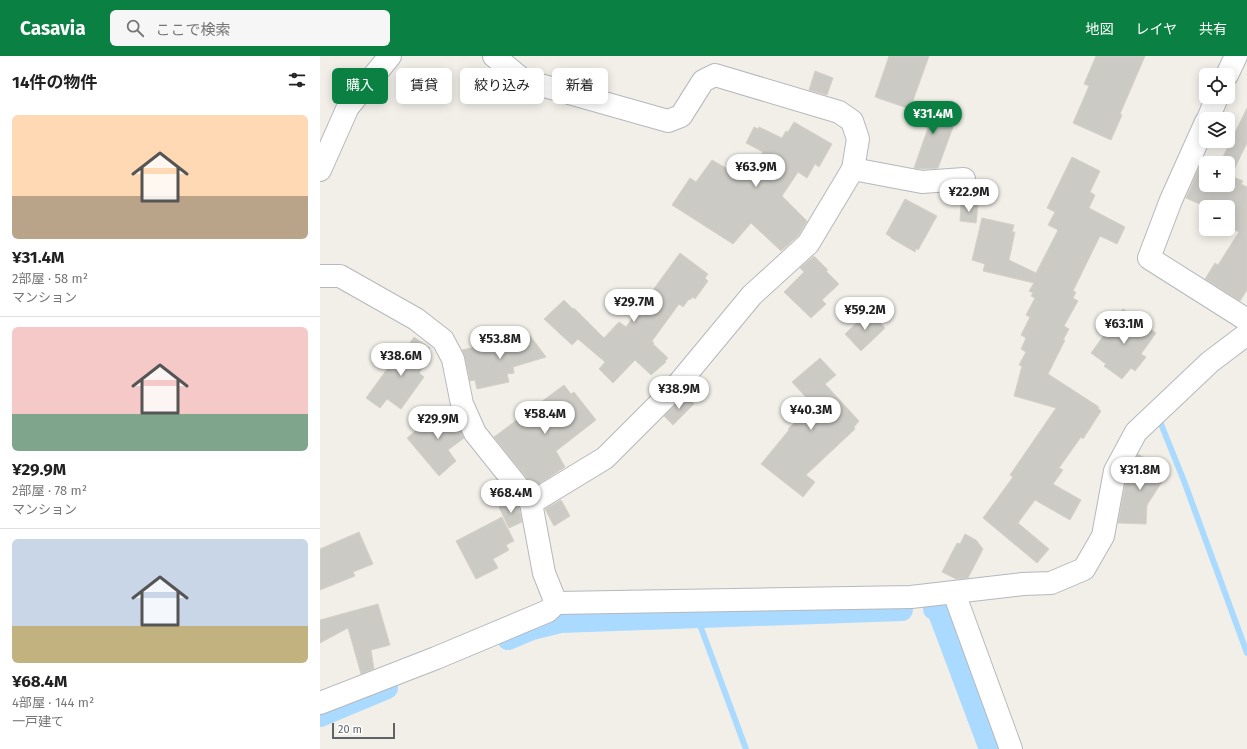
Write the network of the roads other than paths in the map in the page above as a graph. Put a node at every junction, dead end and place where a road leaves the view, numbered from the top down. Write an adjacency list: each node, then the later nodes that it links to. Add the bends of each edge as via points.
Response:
1 (390, 56): 7 (street, via 348,107)
2 (494, 56): 6 (street, via 523,80 668,121 681,116 704,81 716,75 839,112 852,121 858,139)
3 (1236, 56): 4 (street)
4 (1230, 68)
5 (1199, 138): 10 (street, via 1149,258)
6 (853, 169): 8 (street, via 922,182); 12 (street, via 808,244 752,295 674,389 605,458)
7 (320, 170)
8 (964, 180)
9 (320, 276): 12 (street, via 340,276 416,319 443,340 453,359 462,404 475,433)
10 (1247, 320)
11 (1247, 334): 13 (street, via 1210,362 1136,432 1115,470 1103,536 1084,569 1051,583)
12 (531, 503): 14 (street, via 544,573)
13 (954, 593): 14 (street, via 911,597); 16 (street)
14 (556, 603): 15 (street, via 548,611 534,617)
15 (320, 704)
16 (1011, 749)

